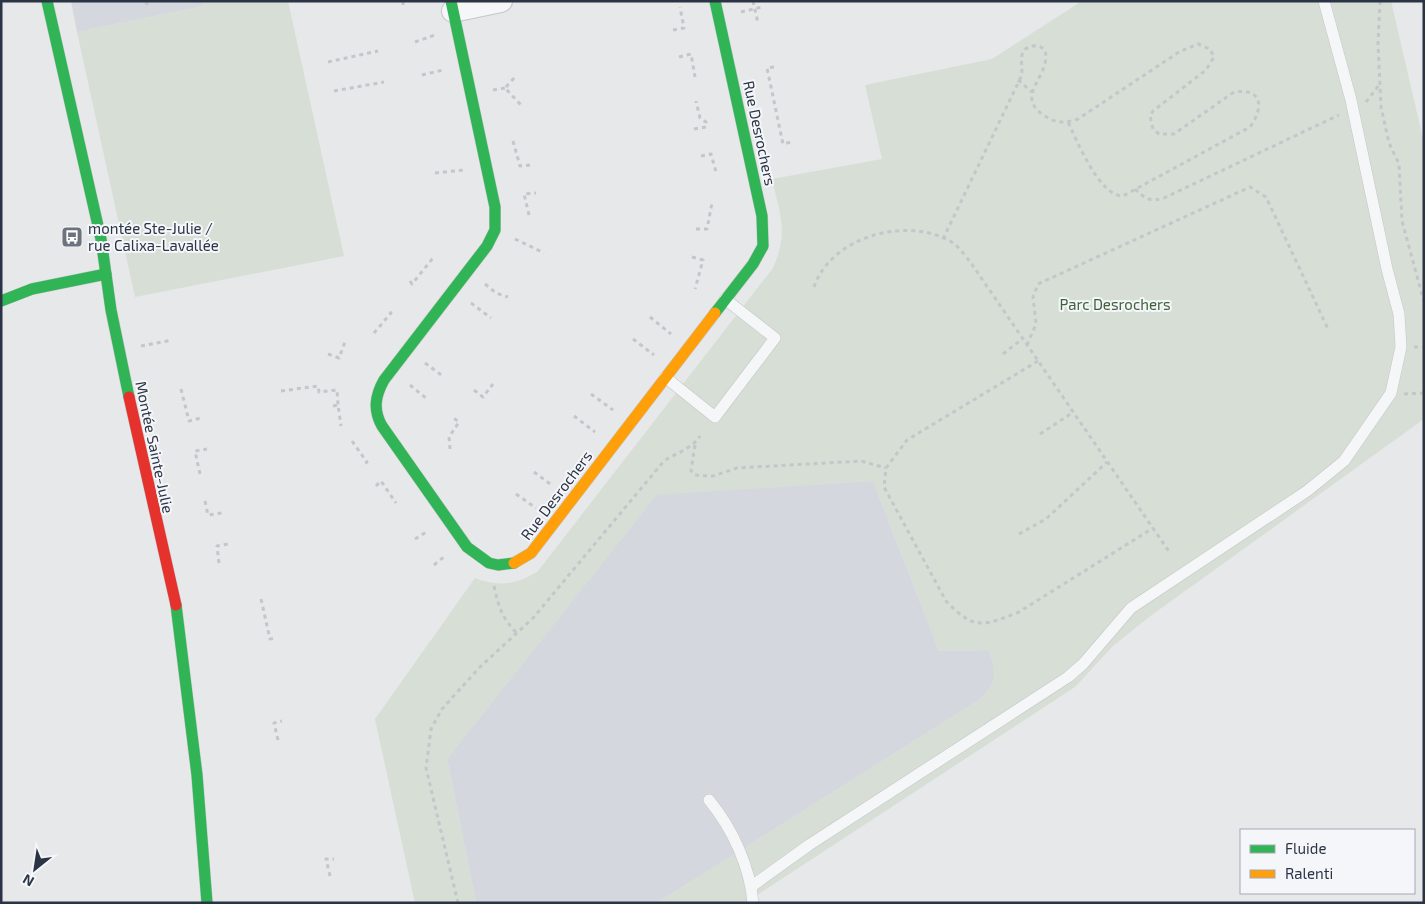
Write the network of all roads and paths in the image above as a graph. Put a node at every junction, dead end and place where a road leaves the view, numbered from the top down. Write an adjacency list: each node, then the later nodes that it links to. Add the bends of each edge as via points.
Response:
1 (48, 1): 48 (street, Montée Sainte-Julie)
2 (501, 1): 7 (street)
3 (715, 1): 52 (street, Rue Desrochers, via 764,226 759,255)
4 (753, 1): 10 (path)
5 (1324, 1): 30 (lane)
6 (1380, 1): 54 (path, via 1381,107 1386,134 1399,164 1402,221)
7 (452, 6): 67 (street, Rue Desrochers, via 497,224 487,246 379,387 375,406 380,423 474,554 488,564 508,564 525,559 531,553)
8 (680, 7): 13 (path, via 684,28)
9 (762, 7): 10 (path)
10 (754, 9): 11 (path); 12 (path)
11 (734, 13)
12 (758, 23)
13 (672, 30)
14 (441, 33): 15 (path)
15 (415, 42)
16 (378, 51): 18 (path)
17 (679, 58): 22 (path, via 691,54)
18 (328, 62)
19 (774, 67): 34 (path, via 767,68 774,106 783,144)
20 (449, 69): 21 (path)
21 (422, 75)
22 (695, 77)
23 (514, 78): 29 (path, via 505,88)
24 (1018, 80): 27 (path); 27 (path, via 1022,72 1022,53 1033,45 1040,46 1045,50 1046,65); 45 (path)
25 (384, 82): 26 (path)
26 (334, 91)
27 (1032, 92): 31 (path, via 1032,102 1042,115 1059,123)
28 (696, 101): 32 (path, via 706,127)
29 (521, 105)
30 (1353, 109): 40 (path, via 1164,198 1154,201); 111 (lane, via 1399,314 1401,347 1392,393 1344,460 1307,491 1131,608 1068,677 809,845)
31 (1068, 122): 40 (path, via 1082,152 1107,190 1116,196); 40 (path, via 1078,119 1188,47 1198,44 1210,49 1214,57 1206,70 1150,116 1153,129 1158,134 1174,134 1234,92 1251,93 1258,99 1259,115 1250,127)
32 (694, 129)
33 (514, 141): 36 (path, via 520,166)
34 (791, 142)
35 (701, 156): 38 (path, via 711,154)
36 (530, 165)
37 (471, 169): 39 (path)
38 (716, 172)
39 (435, 173)
40 (1135, 190)
41 (536, 192): 43 (path, via 524,194)
42 (712, 203): 44 (path, via 707,230)
43 (529, 215)
44 (696, 229)
45 (943, 239): 50 (path, via 914,232 891,232 852,243 836,254); 60 (path, via 963,252)
46 (692, 257): 51 (path, via 703,260)
47 (433, 258): 49 (path, via 412,284)
48 (106, 274): 53 (street, via 32,289); 112 (street, Montée Sainte-Julie, via 148,485 176,601 197,775)
49 (410, 281)
50 (814, 287)
51 (696, 289)
52 (724, 299): 67 (street, Rue Desrochers); 67 (lane, via 774,338 715,417)
53 (1, 301)
54 (1424, 302)
55 (388, 310): 57 (path, via 391,313)
56 (1328, 329): 62 (path, via 1266,197 1250,187 1038,284 1033,297 1036,324)
57 (374, 334)
58 (346, 339): 63 (path, via 339,358)
59 (172, 340): 61 (path)
60 (1022, 340): 62 (path); 64 (path)
61 (141, 346)
62 (1027, 346): 65 (path)
63 (328, 354)
64 (1003, 354)
65 (1038, 362): 68 (path); 75 (path)
66 (1004, 373): 68 (path)
67 (665, 377)
68 (1008, 379): 87 (path, via 908,440)
69 (493, 384): 71 (path, via 483,397)
70 (181, 389): 77 (path, via 188,421)
71 (474, 390)
72 (282, 391): 73 (path, via 318,386 319,392 337,390)
73 (338, 405): 74 (path); 78 (path)
74 (333, 406)
75 (1072, 413): 79 (path); 85 (path)
76 (452, 417): 84 (path, via 459,422 449,437)
77 (201, 418)
78 (341, 426)
79 (1040, 434)
80 (700, 436): 82 (path)
81 (352, 441): 86 (path, via 367,462)
82 (695, 445): 87 (path, via 691,471 702,477 737,468 862,461); 104 (path, via 664,461)
83 (208, 449): 88 (path, via 195,451)
84 (450, 450)
85 (1107, 462): 94 (path); 95 (path, via 1046,519)
86 (362, 466)
87 (886, 468): 94 (path, via 884,487 946,602 959,615 979,624 1019,612)
88 (200, 474)
89 (376, 486): 91 (path, via 381,481)
90 (204, 501): 92 (path, via 208,515)
91 (396, 503)
92 (222, 513)
93 (435, 528): 96 (path)
94 (1153, 528): 99 (path)
95 (1019, 534)
96 (415, 538)
97 (228, 544): 100 (path, via 217,546)
98 (451, 552): 101 (path)
99 (1170, 553)
100 (219, 563)
101 (434, 565)
102 (493, 581): 104 (path, via 498,607)
103 (261, 599): 105 (path, via 270,639)
104 (517, 633): 113 (path, via 442,709 432,729 426,768)
105 (276, 638)
106 (282, 721): 107 (path, via 274,723)
107 (278, 740)
108 (709, 800): 111 (lane, via 728,826)
109 (334, 859): 110 (path, via 326,859)
110 (330, 876)
111 (752, 886): 114 (lane)
112 (207, 903)
113 (458, 903)
114 (753, 903)

